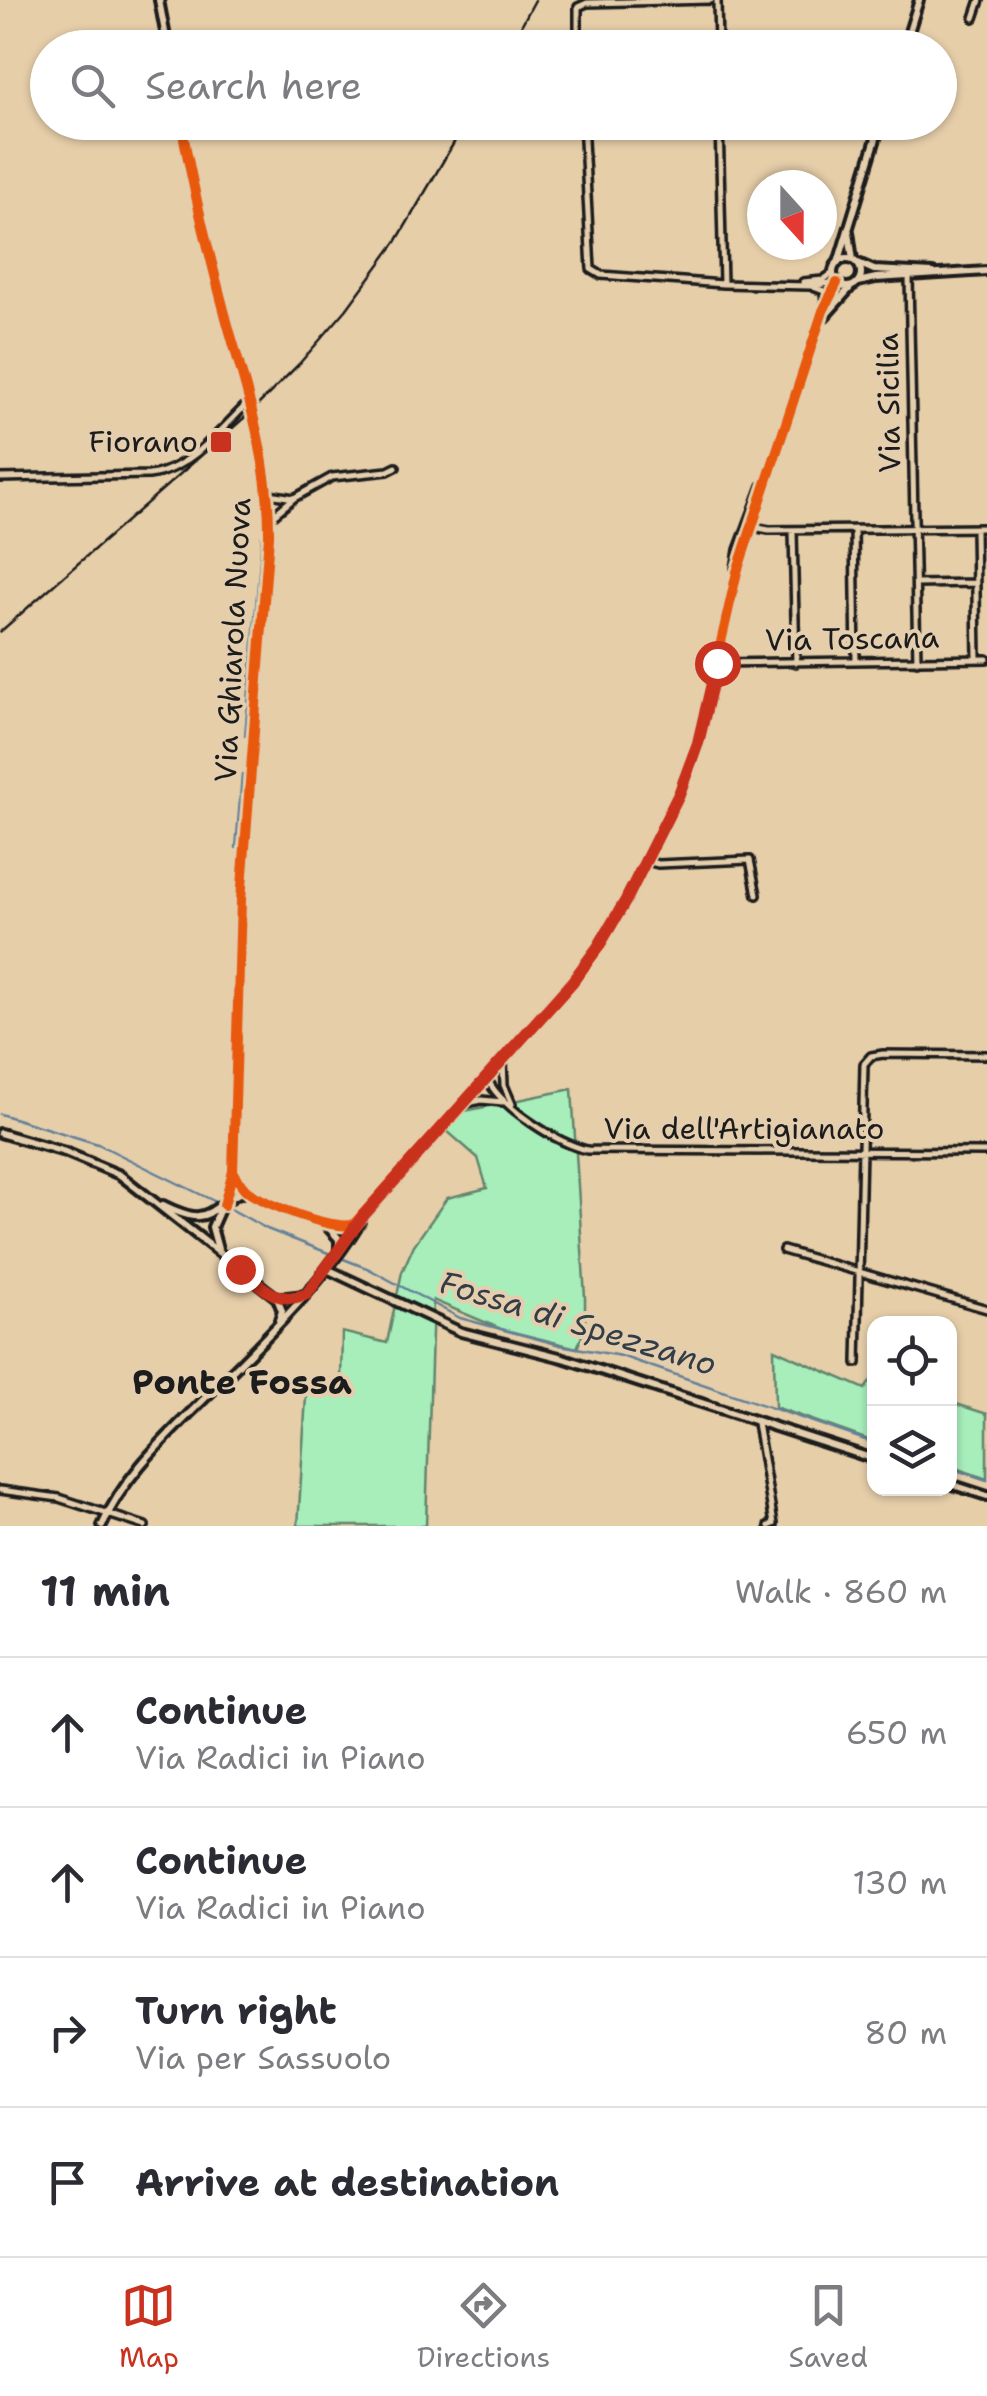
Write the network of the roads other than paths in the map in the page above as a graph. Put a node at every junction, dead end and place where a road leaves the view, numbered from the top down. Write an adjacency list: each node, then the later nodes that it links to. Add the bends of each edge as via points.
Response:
1 (160, 0): 6 (street)
2 (714, 0): 7 (street, via 588,3 578,7); 8 (street)
3 (919, 0): 9 (street)
4 (980, 0): 5 (street)
5 (974, 18)
6 (165, 30)
7 (578, 30)
8 (716, 30)
9 (910, 30)
10 (185, 140): 27 (street, Via Ghiarola Nuova)
11 (583, 140): 22 (street, via 591,269)
12 (720, 140): 22 (street)
13 (876, 140): 14 (street)
14 (848, 232): 15 (street); 16 (street)
15 (855, 262): 16 (street); 19 (street, via 874,270); 24 (street, via 861,274)
16 (838, 263): 18 (street)
17 (987, 271): 19 (street)
18 (833, 273): 21 (street); 23 (street)
19 (934, 274): 20 (street)
20 (910, 277): 24 (street); 39 (street, Via Sicilia)
21 (836, 282): 24 (street); 25 (street); 26 (street)
22 (723, 284): 23 (street)
23 (796, 284): 25 (street)
24 (855, 284): 26 (street)
25 (810, 286): 26 (street, via 824,291)
26 (824, 314): 30 (street)
27 (250, 402): 29 (street, via 168,472); 31 (street, Via Ghiarola Nuova)
28 (396, 467): 32 (street, via 336,475)
29 (0, 478)
30 (766, 481): 33 (street); 35 (street)
31 (269, 494): 32 (street); 34 (street, Via Ghiarola Nuova)
32 (294, 498): 34 (street)
33 (756, 499): 35 (street); 41 (street)
34 (269, 519): 63 (street, Via Ghiarola Nuova, via 241,900)
35 (753, 527): 40 (street); 41 (street); 42 (street)
36 (975, 528): 37 (street); 39 (street); 43 (street)
37 (987, 528)
38 (854, 529): 39 (street); 40 (street); 48 (street)
39 (914, 529): 44 (street, Via Sicilia)
40 (793, 530): 50 (street)
41 (742, 543): 42 (street)
42 (738, 572): 49 (street)
43 (976, 583): 44 (street); 45 (street)
44 (916, 584): 47 (street, Via Sicilia)
45 (977, 659): 46 (street, Via Toscana); 47 (street, Via Toscana)
46 (987, 659)
47 (917, 660): 48 (street, Via Toscana)
48 (856, 661): 50 (street, Via Toscana)
49 (717, 663): 50 (street, Via Toscana); 51 (street, via 698,743)
50 (796, 663)
51 (646, 861): 52 (street, via 750,860); 54 (street, via 595,952)
52 (757, 896)
53 (987, 1055): 61 (street, via 870,1056 862,1072)
54 (503, 1059): 55 (street); 56 (street, Via dell'Artigianato)
55 (487, 1078): 56 (street); 57 (street, Via dell'Artigianato); 58 (street)
56 (504, 1085): 59 (street, Via dell'Artigianato)
57 (506, 1102): 58 (street); 59 (street, Via dell'Artigianato)
58 (462, 1105): 68 (street)
59 (513, 1107): 61 (street, Via dell'Artigianato, via 548,1136 588,1150)
60 (0, 1133): 66 (street, via 109,1169)
61 (863, 1152): 62 (street, Via dell'Artigianato); 74 (street)
62 (987, 1152)
63 (233, 1171): 64 (street); 65 (street, Via Ghiarola Nuova)
64 (250, 1193): 65 (street); 69 (street)
65 (230, 1196): 67 (street)
66 (158, 1202): 67 (street, via 191,1216); 72 (street)
67 (219, 1210): 72 (street, via 212,1232)
68 (363, 1216): 69 (street, via 345,1228); 70 (street)
69 (322, 1222): 70 (street)
70 (340, 1248): 73 (street)
71 (783, 1250): 74 (street)
72 (219, 1252): 76 (street)
73 (326, 1269): 75 (street); 80 (street, via 461,1332 564,1358)
74 (858, 1270): 77 (street); 79 (street)
75 (307, 1294): 76 (street); 78 (street)
76 (277, 1298): 78 (street, via 282,1311)
77 (987, 1309)
78 (270, 1332): 85 (street, via 135,1470)
79 (857, 1363)
80 (757, 1422): 81 (street); 88 (street, via 774,1524)
81 (867, 1457)
82 (957, 1486): 84 (street)
83 (0, 1490): 85 (street)
84 (987, 1496)
85 (108, 1514): 86 (street); 87 (street)
86 (102, 1526)
87 (144, 1526)
88 (769, 1526)

